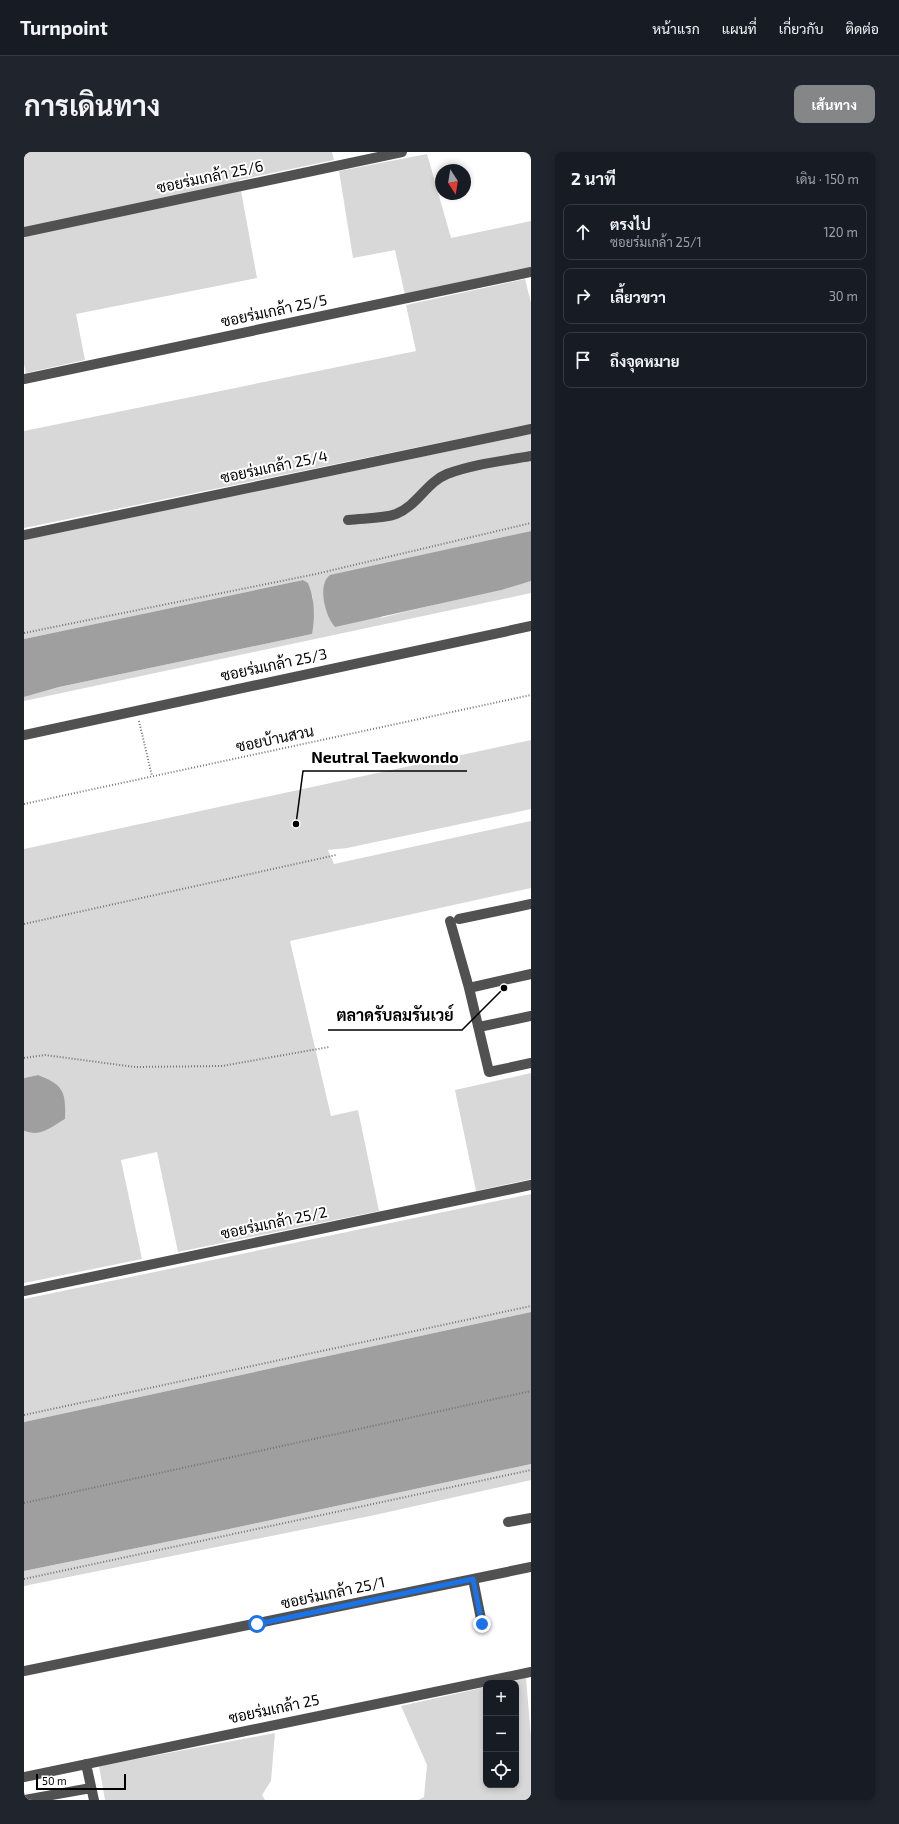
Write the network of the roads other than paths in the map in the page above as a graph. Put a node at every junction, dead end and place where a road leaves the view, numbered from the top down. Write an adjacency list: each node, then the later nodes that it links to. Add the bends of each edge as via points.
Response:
1 (402, 152): 2 (street, ซอยร่มเกล้า 25/6)
2 (24, 232)
3 (531, 272): 4 (street, ซอยร่มเกล้า 25/5)
4 (24, 379)
5 (531, 429): 8 (street, ซอยร่มเกล้า 25/4)
6 (531, 456): 7 (street, via 446,474 397,514)
7 (348, 520)
8 (24, 535)
9 (531, 626): 10 (street, ซอยร่มเกล้า 25/3)
10 (24, 735)
11 (531, 904): 13 (street, via 455,920)
12 (531, 974): 13 (street)
13 (470, 988): 15 (street)
14 (531, 1016): 15 (street)
15 (479, 1027): 16 (street, via 490,1072)
16 (531, 1063)
17 (531, 1185): 18 (street, ซอยร่มเกล้า 25/2)
18 (24, 1291)
19 (531, 1518): 20 (street)
20 (508, 1522)
21 (531, 1567): 22 (street, ซอยร่มเกล้า 25/1)
22 (473, 1579): 23 (street); 24 (street, ซอยร่มเกล้า 25/1)
23 (482, 1624)
24 (24, 1671)
25 (531, 1672): 26 (street, ซอยร่มเกล้า 25)
26 (86, 1764): 27 (street, ซอยร่มเกล้า 25); 28 (street)
27 (24, 1777)
28 (92, 1788): 29 (street); 30 (street)
29 (24, 1800)
30 (94, 1800)

